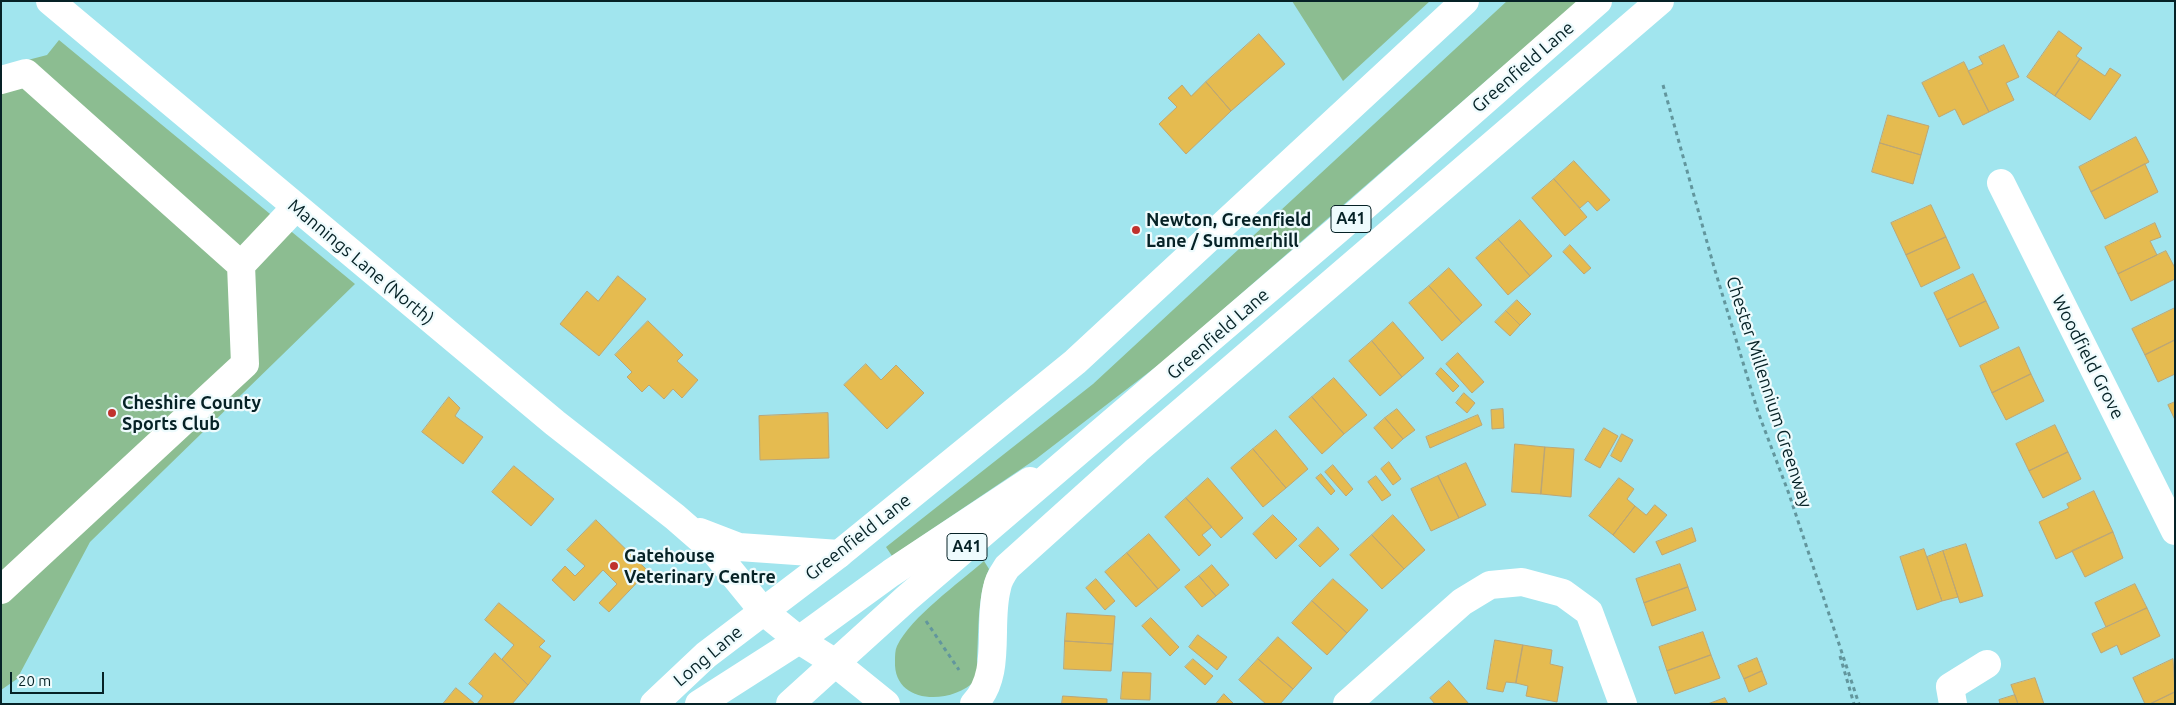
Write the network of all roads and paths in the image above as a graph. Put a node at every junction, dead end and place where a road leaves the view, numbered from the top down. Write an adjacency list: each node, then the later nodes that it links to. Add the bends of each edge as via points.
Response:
1 (50, 1): 8 (main road, Mannings Lane (North))
2 (1465, 1): 13 (main road, Greenfield Lane, via 1075,362)
3 (1598, 1): 10 (main road, Greenfield Lane / A41)
4 (1660, 1): 21 (main road, Greenfield Lane, via 1137,450 1007,566 995,596 990,675)
5 (1, 80): 9 (main road, via 26,73)
6 (1663, 85): 17 (path, Chester Millennium Greenway, via 1758,412)
7 (2001, 183): 12 (main road, Woodfield Grove)
8 (295, 208): 9 (main road); 11 (main road, Mannings Lane (North), via 555,423)
9 (241, 265): 14 (main road, via 244,364)
10 (1102, 433): 15 (main road, Greenfield Lane / A41); 18 (main road, via 891,573)
11 (675, 517): 13 (main road, Mannings Lane (North), via 712,538 739,547); 16 (main road, Mannings Lane (North), via 714,551)
12 (2175, 530)
13 (839, 554): 16 (main road, Greenfield Lane)
14 (1, 590)
15 (907, 598): 19 (main road, Greenfield Lane / A41); 21 (path, via 926,620)
16 (763, 610): 18 (main road, Mannings Lane (North)); 22 (main road, Long Lane, via 706,655)
17 (1832, 626): 28 (path); 29 (path, Chester Millennium Greenway)
18 (799, 640): 19 (main road, Mannings Lane (North)); 23 (main road)
19 (834, 662): 24 (main road, A41); 25 (main road, Mannings Lane (North))
20 (1986, 664): 30 (main road, via 1950,687)
21 (976, 702)
22 (654, 704)
23 (699, 704)
24 (790, 704)
25 (886, 704)
26 (1347, 704): 27 (main road, via 1462,602 1490,585 1522,582 1564,593 1589,612)
27 (1623, 704)
28 (1854, 704)
29 (1859, 704)
30 (1953, 704)

